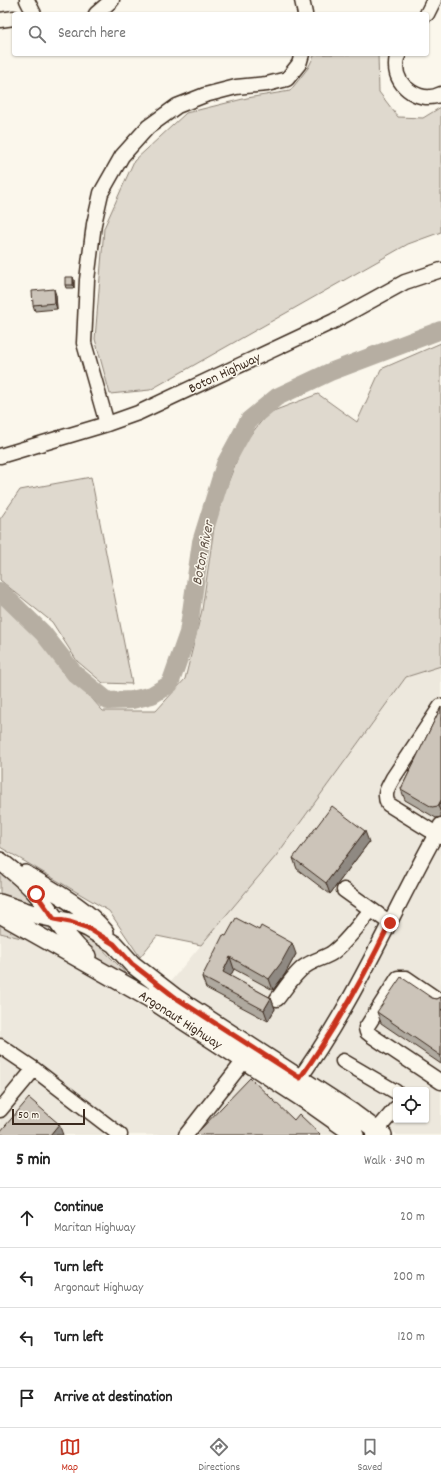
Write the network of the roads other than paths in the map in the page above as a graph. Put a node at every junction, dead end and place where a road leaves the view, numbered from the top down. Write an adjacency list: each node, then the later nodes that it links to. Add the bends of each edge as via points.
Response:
1 (27, 0): 5 (street)
2 (112, 0): 6 (street)
3 (302, 0): 7 (street)
4 (434, 0): 8 (street)
5 (33, 12)
6 (98, 12)
7 (305, 12)
8 (428, 12)
9 (12, 18): 10 (street)
10 (0, 20)
11 (302, 56): 15 (street, via 300,64 286,79 217,91 177,106 148,127 122,156 101,193 87,280 84,343)
12 (397, 56): 13 (street, via 396,70 402,83 411,92 422,97)
13 (441, 94)
14 (441, 270): 15 (street, Boton Highway, via 405,282 334,321 138,413)
15 (107, 424): 16 (street, Boton Highway)
16 (0, 456)
17 (441, 706): 18 (street, via 387,787 385,798 388,804)
18 (439, 832): 25 (street)
19 (0, 860): 24 (main road, via 36,894); 26 (main road, via 83,910)
20 (344, 890): 22 (street)
21 (0, 903): 24 (main road, Argonaut Highway)
22 (371, 910): 25 (street); 28 (street, via 333,952 298,972)
23 (0, 914): 27 (main road, Argonaut Highway)
24 (54, 919): 26 (main road, Argonaut Highway, via 88,928); 27 (main road, via 79,950)
25 (390, 923): 35 (street, via 321,1048)
26 (114, 944): 31 (main road, Argonaut Highway, via 132,964)
27 (123, 983): 31 (main road, Argonaut Highway)
28 (276, 999)
29 (441, 1002): 34 (street, via 406,978 398,978 366,1028 372,1036)
30 (0, 1046): 33 (street)
31 (249, 1054): 35 (main road, Argonaut Highway); 42 (street)
32 (343, 1061): 36 (street)
33 (34, 1069): 37 (street); 40 (street)
34 (441, 1082)
35 (295, 1084): 39 (main road, Argonaut Highway)
36 (393, 1090)
37 (0, 1110)
38 (393, 1112): 41 (street)
39 (332, 1116): 41 (main road, Argonaut Highway); 43 (main road, Argonaut Highway)
40 (118, 1134)
41 (378, 1134)
42 (186, 1135)
43 (355, 1135)

